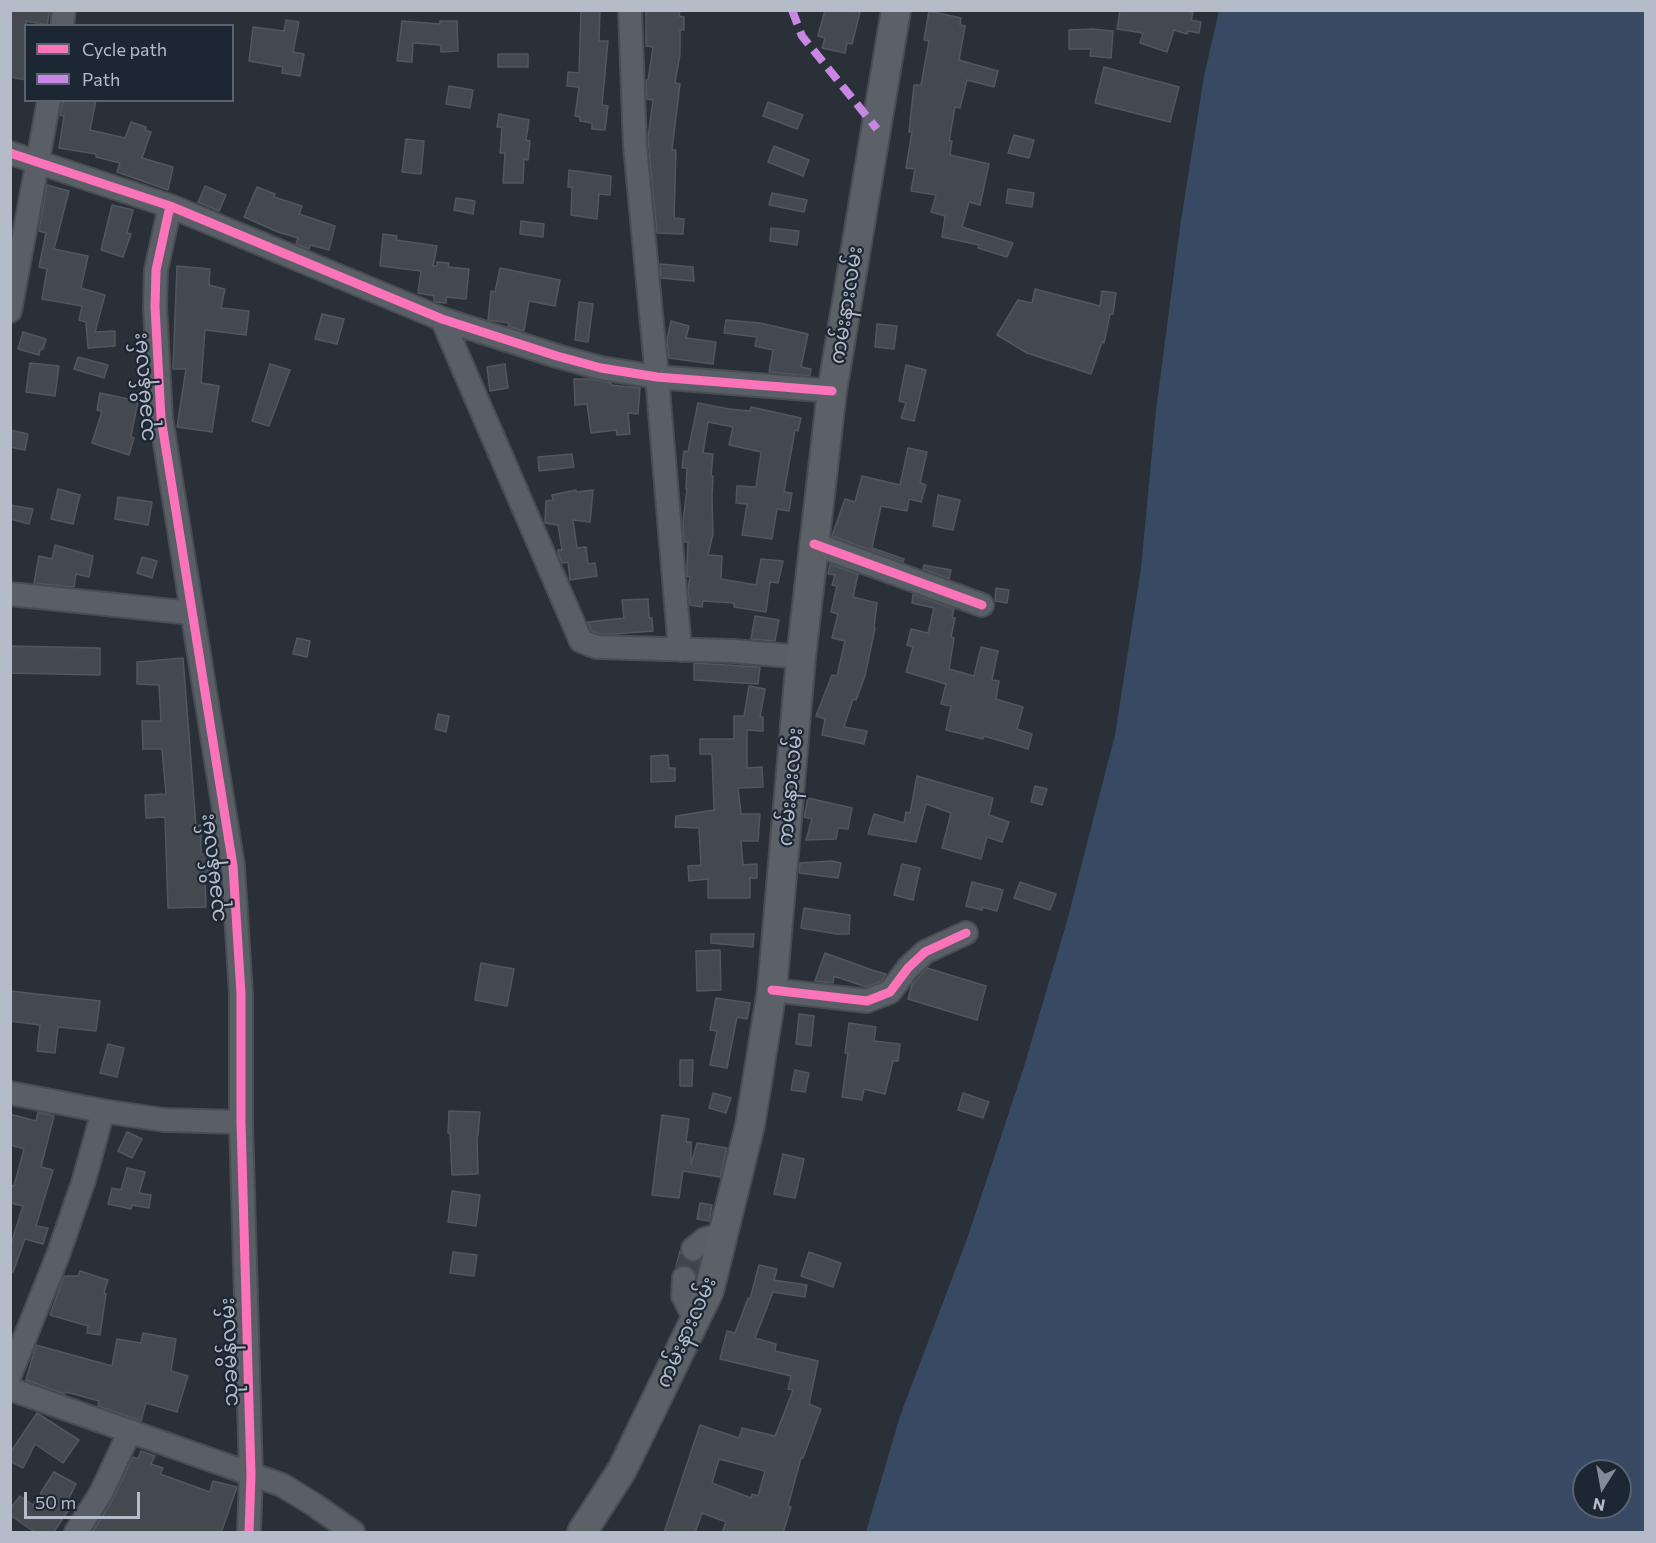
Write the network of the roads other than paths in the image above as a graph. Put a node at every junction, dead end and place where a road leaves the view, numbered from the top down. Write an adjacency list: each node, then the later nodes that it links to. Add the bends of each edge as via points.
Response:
1 (630, 10): 9 (street, via 635,146)
2 (896, 10): 10 (main road, ကမ်းနားလမ်း)
3 (49, 102): 5 (street)
4 (10, 153): 5 (street)
5 (38, 163): 6 (street); 7 (street)
6 (170, 206): 8 (street); 14 (street, သုခမိန်လမ်း, via 156,270 160,418)
7 (10, 310)
8 (442, 319): 9 (street, via 602,368); 15 (street, via 581,640 597,647)
9 (657, 376): 10 (street); 15 (street)
10 (832, 391): 11 (main road, ကမ်းနားလမ်း)
11 (814, 544): 13 (street); 16 (main road, ကမ်းနားလမ်း)
12 (10, 594): 14 (street)
13 (982, 605)
14 (192, 613): 21 (street, သုခမိန်လမ်း, via 233,866 241,994)
15 (680, 650): 16 (street)
16 (801, 657): 18 (main road, ကမ်းနားလမ်း)
17 (966, 933): 18 (street, via 925,952 890,992 867,1001)
18 (772, 990): 22 (main road, ကမ်းနားလမ်း, via 750,1125)
19 (10, 1093): 20 (street)
20 (103, 1111): 21 (street, via 164,1120); 26 (street, via 58,1255)
21 (241, 1122): 29 (street, သုခမိန်လမ်း)
22 (723, 1234): 23 (street, via 705,1239); 25 (main road, ကမ်းနားလမ်း, via 709,1291)
23 (693, 1249)
24 (684, 1278): 25 (street, via 683,1296)
25 (695, 1319): 33 (main road, ကမ်းနားလမ်း, via 621,1470)
26 (10, 1375)
27 (10, 1389): 28 (street)
28 (130, 1431): 29 (street); 30 (street, via 101,1493)
29 (251, 1475): 31 (street, သုခမိန်လမ်း); 32 (street, via 282,1485)
30 (76, 1533)
31 (249, 1533)
32 (353, 1533)
33 (582, 1533)

